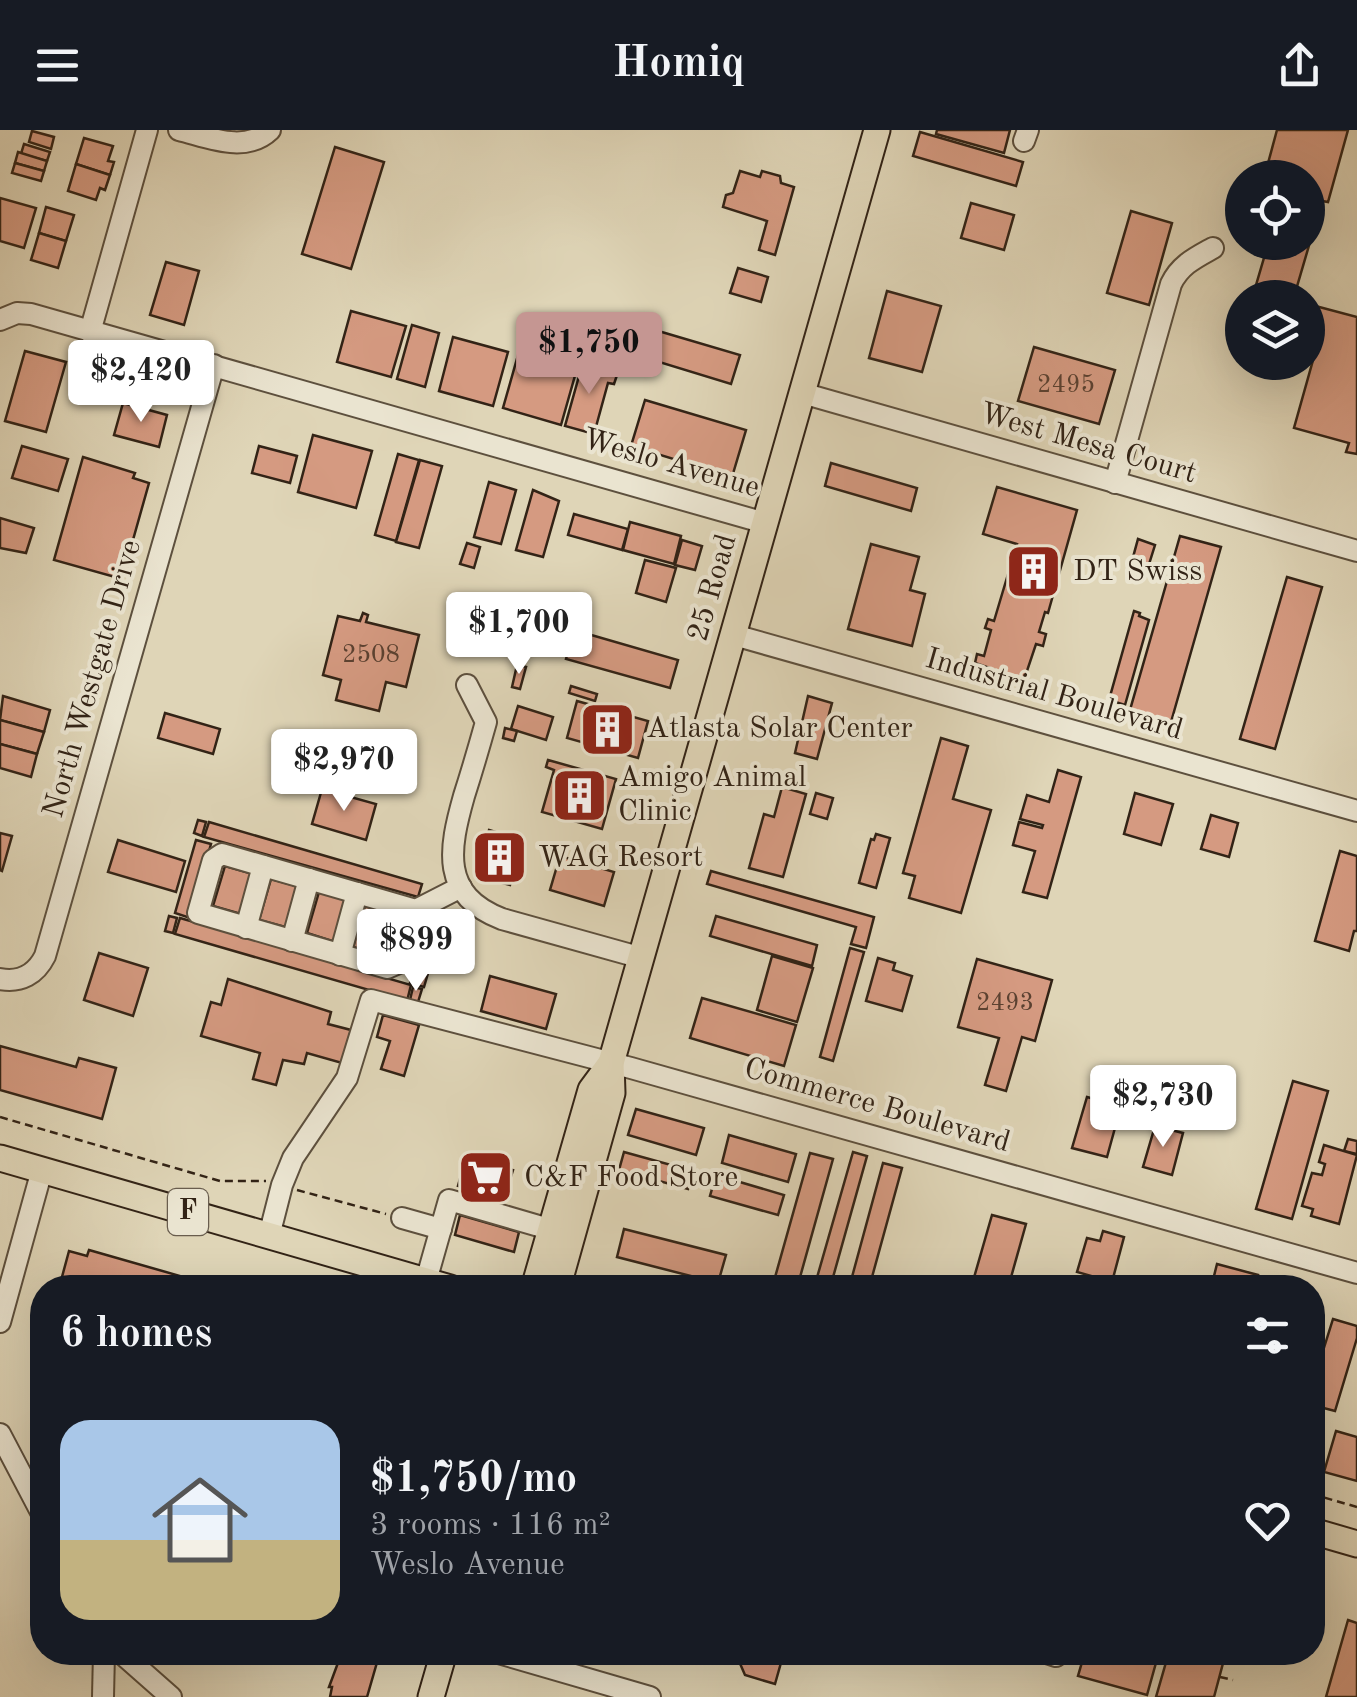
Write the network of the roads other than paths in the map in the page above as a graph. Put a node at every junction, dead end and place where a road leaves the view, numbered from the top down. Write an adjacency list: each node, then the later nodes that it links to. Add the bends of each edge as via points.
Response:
1 (147, 130): 7 (street)
2 (178, 130): 3 (street, via 244,143)
3 (270, 130)
4 (877, 130): 9 (main road, 25 Road)
5 (1213, 248): 10 (street, via 1186,263 1170,284)
6 (2, 318): 7 (street, Weslo Avenue, via 24,312)
7 (90, 332): 8 (street, Weslo Avenue)
8 (214, 364): 11 (street, Weslo Avenue); 25 (street, North Westgate Drive, via 46,956 28,976)
9 (802, 393): 10 (street, West Mesa Court); 11 (main road, 25 Road)
10 (1115, 483): 12 (street, West Mesa Court)
11 (765, 522): 13 (main road, 25 Road)
12 (1357, 551)
13 (734, 634): 15 (street, Industrial Boulevard); 24 (main road, 25 Road)
14 (467, 685): 18 (street, via 486,722 453,837)
15 (1357, 812)
16 (263, 866): 17 (street); 21 (street); 21 (street, via 222,854 213,860 198,913)
17 (309, 879): 19 (street); 22 (street)
18 (461, 887): 20 (street); 24 (street, via 491,914)
19 (357, 893): 20 (street); 23 (street)
20 (416, 910): 23 (street, via 401,962 387,968)
21 (246, 928): 22 (street)
22 (292, 941): 23 (street)
23 (340, 955)
24 (642, 958): 26 (main road, 25 Road)
25 (0, 979)
26 (611, 1063): 31 (main road, 25 Road, via 592,1090); 32 (street, Commerce Boulevard, via 372,1000 347,1078 282,1185); 33 (street, Commerce Boulevard); 37 (main road, 25 Road, via 612,1093)
27 (0, 1158): 28 (main road, F)
28 (42, 1170): 32 (main road, F); 38 (street)
29 (402, 1218): 30 (street)
30 (441, 1229): 31 (street, via 449,1200); 35 (street)
31 (550, 1229): 36 (main road, 25 Road)
32 (269, 1236): 34 (main road, F)
33 (1357, 1273)
34 (406, 1275)
35 (438, 1275)
36 (538, 1275)
37 (561, 1275)
38 (1, 1321): 39 (street)
39 (0, 1330)
40 (0, 1416): 41 (street)
41 (2, 1448): 42 (street)
42 (30, 1478)
43 (1325, 1538): 44 (main road)
44 (1357, 1544)
45 (104, 1665): 49 (street)
46 (134, 1665): 50 (street)
47 (440, 1665): 51 (main road)
48 (540, 1665): 52 (street)
49 (103, 1697)
50 (170, 1697)
51 (431, 1697)
52 (650, 1697)

